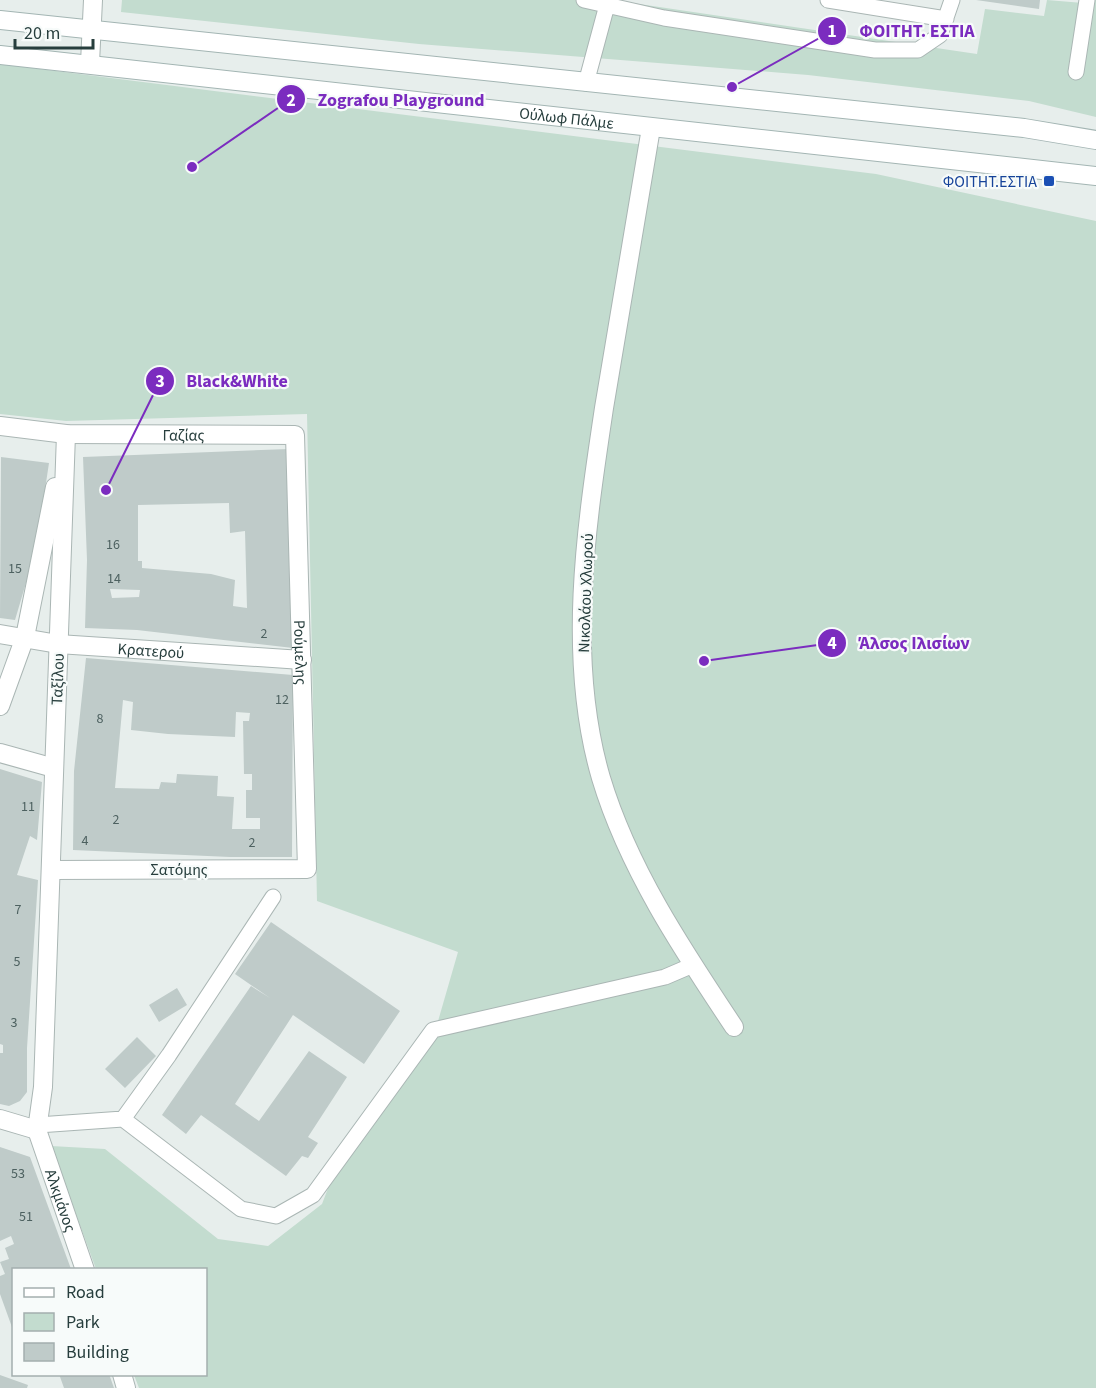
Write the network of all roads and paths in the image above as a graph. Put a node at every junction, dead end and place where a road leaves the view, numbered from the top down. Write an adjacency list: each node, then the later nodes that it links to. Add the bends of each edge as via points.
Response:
1 (93, 0): 9 (street)
2 (584, 0): 6 (lane)
3 (828, 0): 7 (lane)
4 (952, 0): 7 (lane)
5 (1087, 0): 12 (lane)
6 (607, 5): 7 (lane, via 664,18 875,50 918,50 940,35); 13 (lane)
7 (946, 19)
8 (0, 20): 9 (street)
9 (90, 29): 11 (street); 13 (street)
10 (0, 55): 11 (street, Ούλωφ Πάλμε)
11 (90, 63): 14 (street, Ούλωφ Πάλμε)
12 (1076, 72)
13 (586, 83): 15 (street, via 1013,127)
14 (651, 128): 16 (street, Ούλωφ Πάλμε); 30 (street, Νικολάου Χλωρού, via 589,506 583,585 583,667 590,729 601,778 633,861)
15 (1096, 140)
16 (1096, 176)
17 (0, 426): 18 (street, Γαζίας)
18 (66, 434): 19 (street, Γαζίας); 21 (street); 22 (street, Ταξίλου)
19 (295, 435): 23 (street, Ρούμελης)
20 (0, 634): 21 (street, Κρατερού)
21 (25, 637): 22 (street, Κρατερού); 24 (street)
22 (58, 644): 23 (street, Κρατερού); 26 (street, Ταξίλου)
23 (302, 660): 27 (street, Ρούμελης)
24 (0, 706)
25 (0, 753): 26 (street)
26 (54, 768): 28 (street, Ταξίλου)
27 (307, 869): 28 (street, Σατόμης)
28 (51, 870): 34 (street, Ταξίλου, via 44,1088)
29 (273, 897): 33 (lane)
30 (693, 965): 31 (street, Νικολάου Χλωρού); 33 (lane, via 665,977 433,1030 313,1196 276,1216 241,1209)
31 (734, 1027)
32 (0, 1119): 34 (street)
33 (123, 1119): 34 (lane)
34 (38, 1128): 35 (street, Αλκμάνος)
35 (85, 1268)

